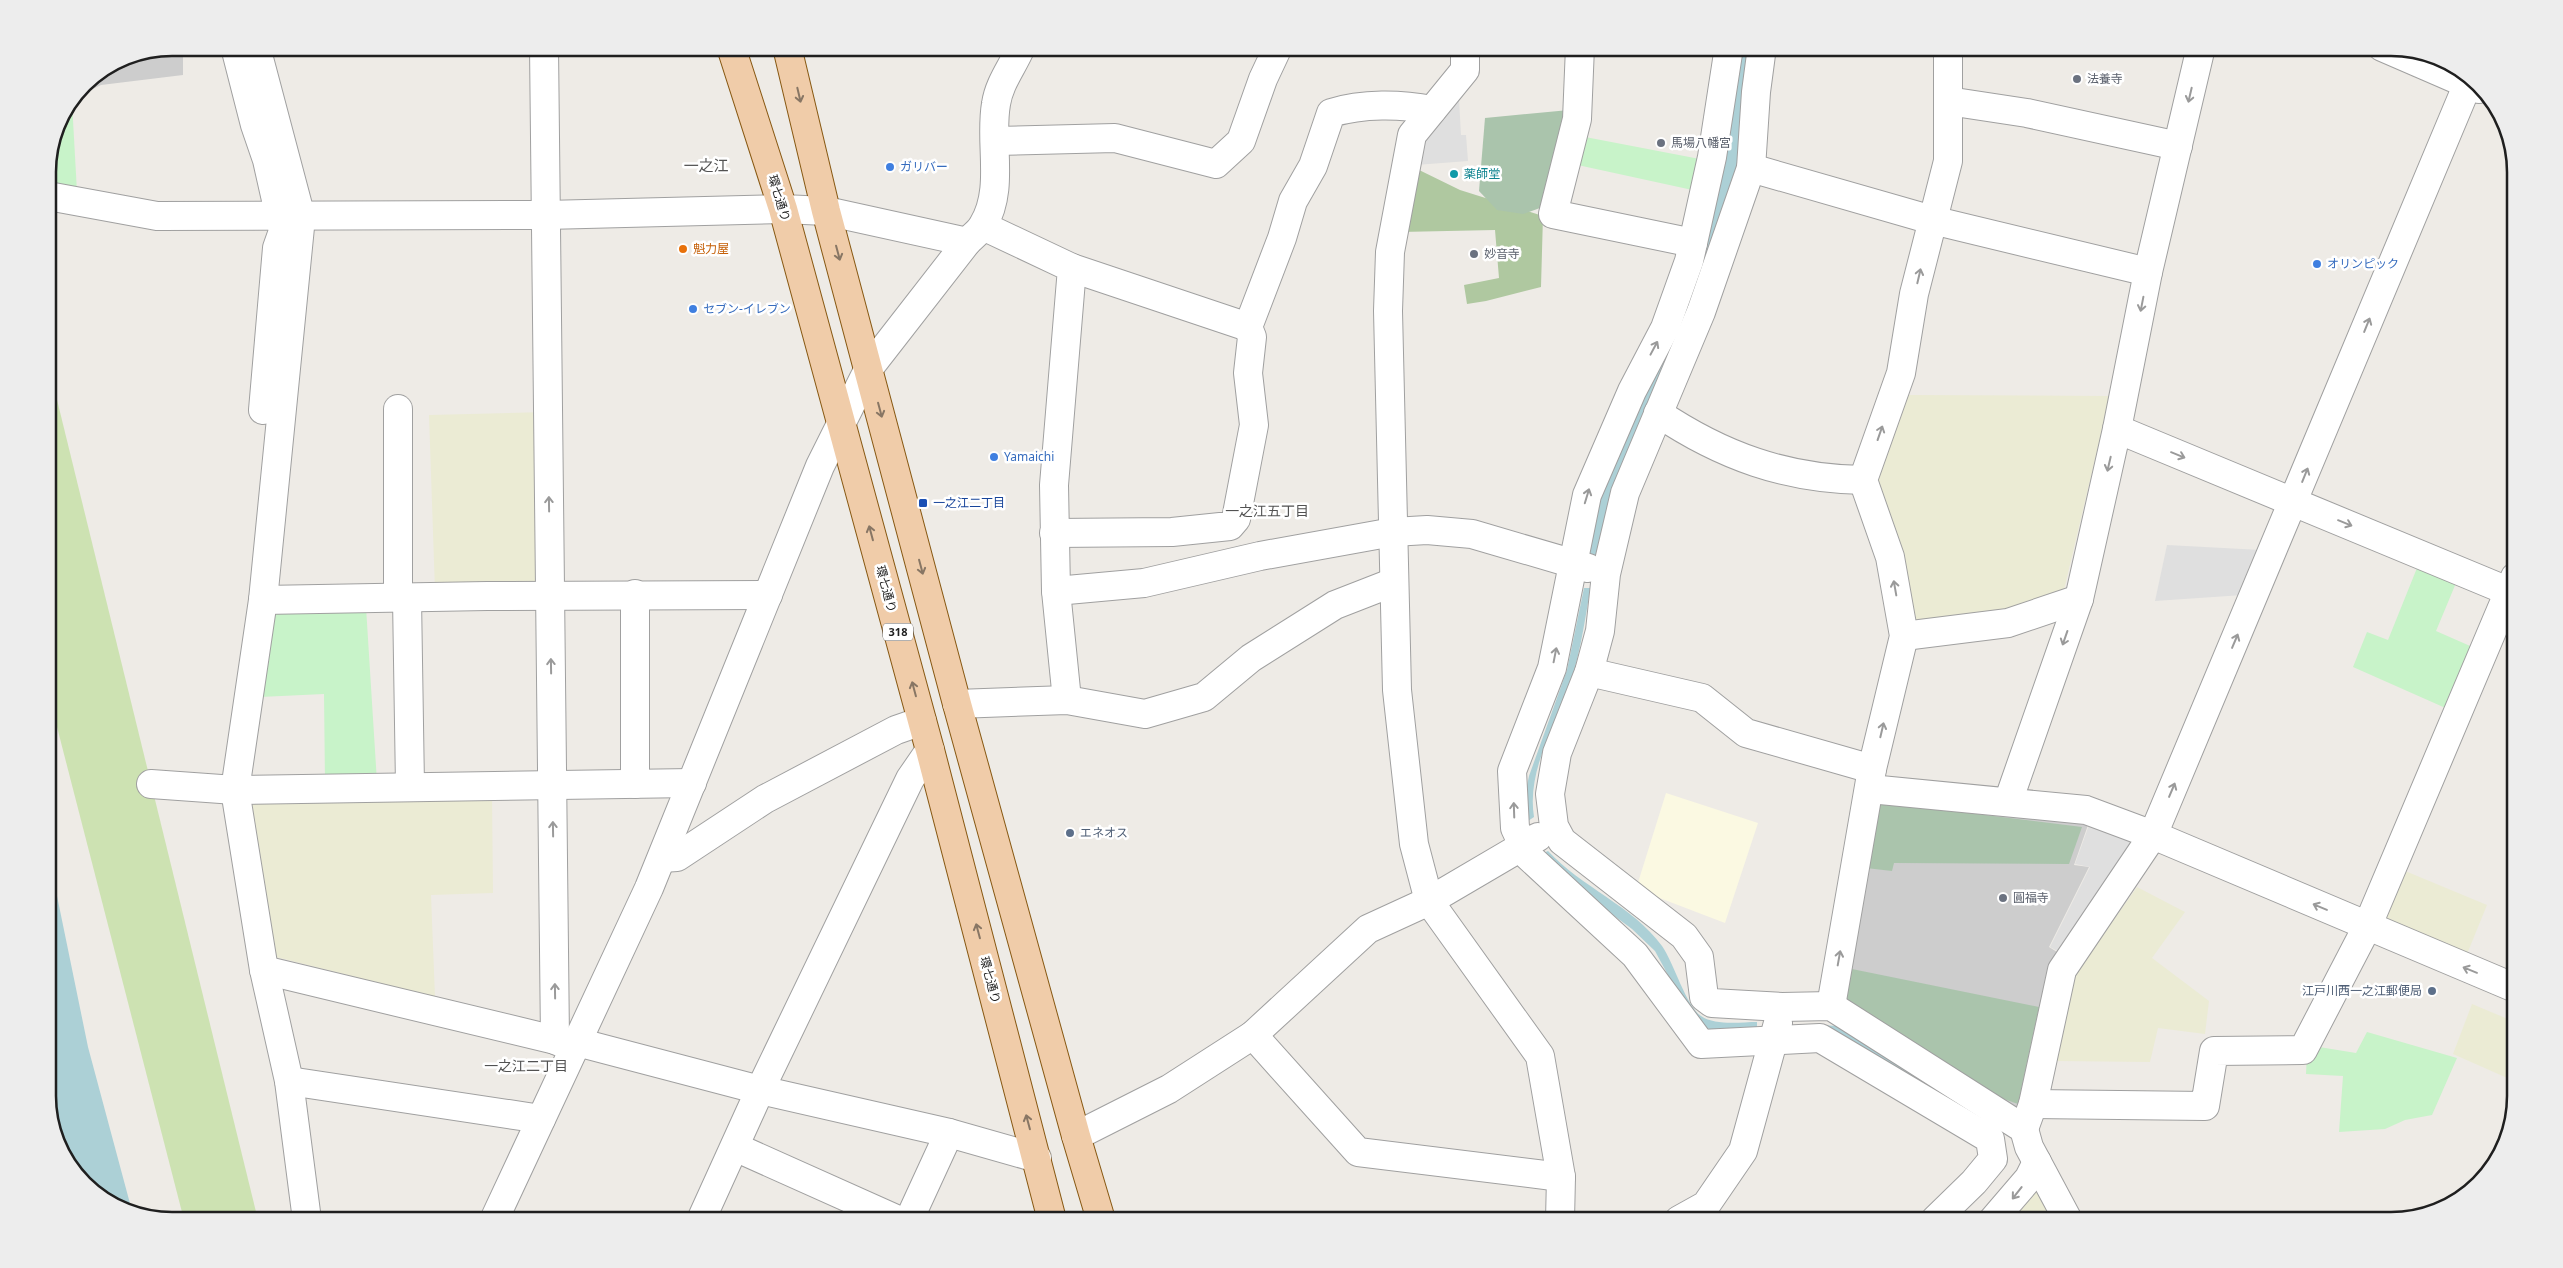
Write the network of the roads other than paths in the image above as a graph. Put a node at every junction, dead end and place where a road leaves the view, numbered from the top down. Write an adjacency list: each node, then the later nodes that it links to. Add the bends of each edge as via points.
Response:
1 (237, 56): 26 (street, via 255,125)
2 (258, 56): 26 (street)
3 (544, 56): 25 (street)
4 (734, 56): 23 (main road, 環七通り / 318)
5 (789, 56): 24 (main road, one-way to 24)
6 (1017, 56): 19 (street, via 996,104)
7 (1274, 56): 19 (street, via 1241,141 1216,164 1116,138)
8 (1465, 56): 18 (street, via 1465,70)
9 (1580, 56): 29 (street, via 1578,118 1553,214)
10 (1728, 56): 29 (street, via 1712,157)
11 (1761, 56): 21 (street)
12 (1948, 56): 17 (street)
13 (2199, 56): 20 (street, one-way to 20)
14 (2403, 57): 15 (street)
15 (2461, 80)
16 (2471, 89): 40 (street, one-way to 16)
17 (1948, 101): 20 (street, via 2027,112); 27 (street, via 1948,161)
18 (1432, 110): 32 (street, via 1408,105 1344,109 1331,113 1312,166 1293,202); 41 (street, via 1412,135 1390,252)
19 (996, 141): 28 (street, via 991,206)
20 (2178, 146): 31 (street)
21 (1751, 168): 27 (street); 36 (street, via 1702,312)
22 (56, 197): 26 (street, via 157,216)
23 (783, 209): 24 (street); 25 (street); 37 (main road, 環七通り / 318)
24 (826, 211): 28 (street); 33 (main road, one-way to 33)
25 (546, 215): 26 (street); 50 (street, one-way to 25)
26 (290, 216): 35 (street, via 277,248); 52 (street)
27 (1932, 220): 31 (street); 39 (street, one-way to 27, via 1901,373 1914,294)
28 (975, 234): 30 (street); 33 (street)
29 (1693, 243): 43 (street, one-way to 29, via 1587,495 1632,390 1665,328)
30 (1072, 268): 32 (street); 42 (street, via 1054,485)
31 (2148, 272): 38 (street, one-way to 38)
32 (1248, 327): 42 (street, via 1252,337 1248,373 1254,425 1236,519 1230,526 1172,532)
33 (869, 368): 37 (street); 58 (main road, one-way to 58)
34 (398, 409): 51 (street)
35 (263, 410)
36 (1658, 413): 39 (street, via 1693,436 1744,460 1836,480); 44 (street, via 1625,493)
37 (841, 422): 49 (street); 59 (main road, 環七通り / 318, one-way to 37)
38 (2117, 430): 40 (street, one-way to 40); 53 (street, one-way to 53)
39 (1863, 480): 55 (street, one-way to 39, via 1890,557)
40 (2294, 502): 46 (street, one-way to 46); 69 (street, one-way to 40)
41 (1392, 532): 43 (street, via 1427,530 1472,534); 45 (street); 47 (street, via 1260,556 1144,583)
42 (1054, 533): 47 (street)
43 (1572, 563): 44 (street); 70 (street, one-way to 43, via 1515,828 1512,771 1552,668)
44 (1606, 574): 56 (street, via 1600,631)
45 (1394, 582): 57 (street, via 1335,605 1251,658 1204,697 1145,714); 72 (street, via 1397,690 1402,738 1414,844)
46 (2507, 585)
47 (1056, 591): 57 (street)
48 (635, 594): 49 (street); 50 (street); 65 (street)
49 (768, 595): 62 (street)
50 (551, 596): 51 (street); 64 (street, one-way to 50)
51 (403, 598): 52 (street); 66 (street)
52 (263, 600): 67 (street)
53 (2079, 600): 55 (street, via 2008,623); 68 (street, one-way to 68)
54 (2507, 601): 73 (street)
55 (1904, 636): 61 (street, one-way to 55)
56 (1589, 672): 61 (street, via 1702,698 1746,733); 70 (street, via 1557,753 1550,794)
57 (1067, 700): 58 (street)
58 (957, 704): 85 (main road)
59 (922, 721): 60 (main road, 環七通り / 318); 71 (street, via 896,730 765,799 677,857)
60 (930, 750): 81 (street, via 910,779); 87 (main road, 環七通り / 318, one-way to 60)
61 (1871, 779): 68 (street); 76 (street, one-way to 61)
62 (692, 783): 65 (street); 71 (street)
63 (152, 784): 67 (street)
64 (552, 784): 65 (street); 66 (street); 79 (street, one-way to 64)
65 (635, 784)
66 (410, 786): 67 (street)
67 (236, 790): 74 (street)
68 (2008, 802): 69 (street, via 2086,810)
69 (2153, 835): 73 (street, one-way to 69); 82 (street, via 2062,970)
70 (1535, 841): 72 (street); 77 (street, via 1562,841 1684,936 1699,957 1704,996 1712,1003); 77 (street, via 1635,955 1701,1044)
71 (662, 858): 79 (street)
72 (1429, 901): 78 (street, via 1368,929); 89 (street, via 1540,1056)
73 (2367, 927): 75 (street, one-way to 73); 82 (street, via 2304,1050 2214,1051 2205,1106)
74 (264, 970): 79 (street); 80 (street)
75 (2507, 984)
76 (1830, 1006): 77 (street); 82 (street)
77 (1778, 1024): 98 (street, via 1743,1151 1706,1205); 99 (street, via 1820,1038 1990,1138 1993,1158)
78 (1253, 1035): 85 (street, via 1170,1088); 89 (street, via 1358,1152)
79 (569, 1043): 81 (street); 83 (street)
80 (289, 1081): 83 (street); 90 (street)
81 (760, 1090): 84 (street); 86 (street)
82 (2028, 1117): 88 (street)
83 (541, 1119): 91 (street)
84 (949, 1134): 87 (street); 94 (street)
85 (1076, 1136): 96 (main road)
86 (736, 1147): 92 (street); 93 (street)
87 (1037, 1158): 95 (main road, 環七通り / 318)
88 (2037, 1162): 100 (street, one-way to 100, via 2029,1178); 101 (street)
89 (1561, 1177): 97 (street)
90 (306, 1212)
91 (498, 1212)
92 (705, 1212)
93 (880, 1212)
94 (913, 1212)
95 (1050, 1212)
96 (1100, 1212)
97 (1560, 1212)
98 (1693, 1212)
99 (1943, 1212)
100 (2001, 1212)
101 (2064, 1212)

